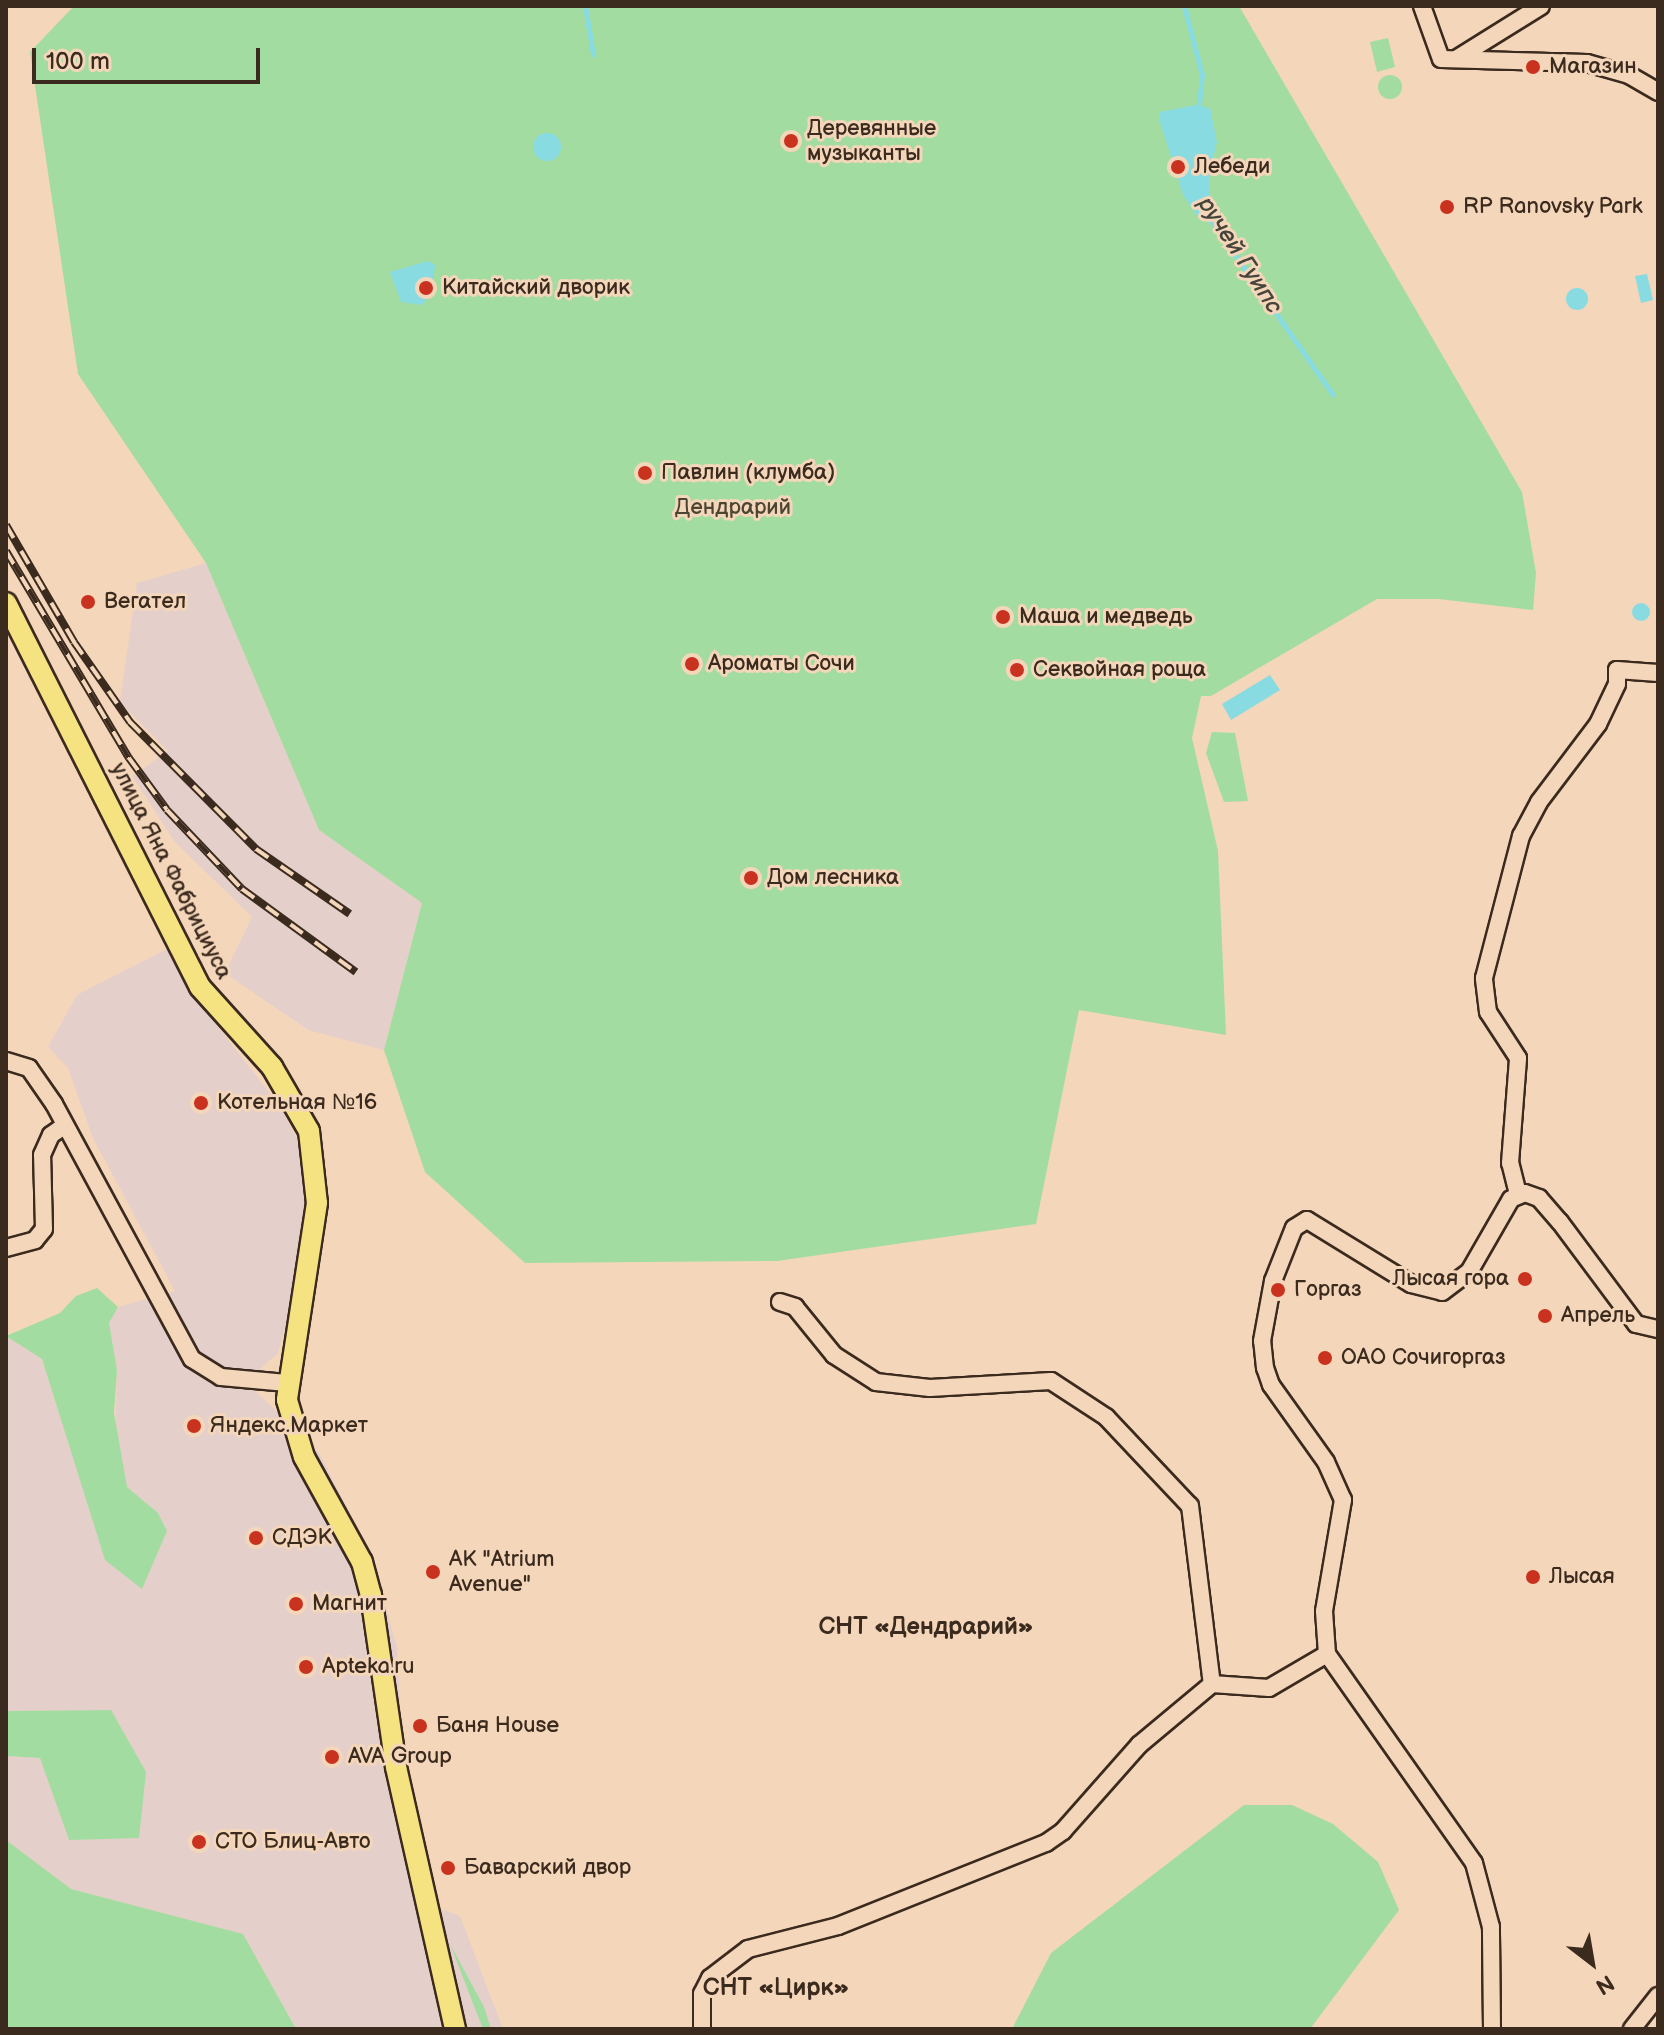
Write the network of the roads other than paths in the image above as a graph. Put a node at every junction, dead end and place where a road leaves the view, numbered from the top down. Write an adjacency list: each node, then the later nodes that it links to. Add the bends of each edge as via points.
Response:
1 (1422, 6): 3 (street)
2 (1541, 6): 3 (street)
3 (1448, 59): 4 (street, via 1587,63 1629,75)
4 (1658, 92)
5 (6, 603): 13 (main road, улица Яна Фабрициуса, via 200,987 272,1067 309,1131 317,1203 308,1286)
6 (1658, 673): 9 (street, via 1617,670 1617,684 1598,724 1539,802 1521,836 1484,978 1488,1012 1518,1058 1510,1163)
7 (6, 1061): 8 (street, via 35,1074)
8 (64, 1126): 10 (street, via 51,1135 42,1155 44,1229 35,1240); 13 (street, via 186,1352 221,1377)
9 (1518, 1194): 12 (street, via 1539,1198 1636,1324); 14 (street, via 1469,1272 1442,1292 1411,1284 1307,1220 1294,1228 1273,1281 1262,1341 1271,1385 1326,1462 1343,1500 1324,1611)
10 (6, 1248)
11 (780, 1302): 15 (street, via 795,1307 834,1355 876,1382 930,1388 1051,1381 1106,1417 1190,1506)
12 (1657, 1334)
13 (287, 1383): 16 (main road, улица Яна Фабрициуса, via 290,1415 304,1457 346,1531 368,1584 401,1789)
14 (1327, 1654): 15 (street, via 1269,1688); 21 (street, via 1474,1863 1491,1927)
15 (1212, 1684): 20 (street, via 1139,1745 1056,1837 852,1921 748,1949 728,1962 702,1994)
16 (442, 1960): 18 (main road, улица Яна Фабрициуса); 19 (main road, улица Яна Фабрициуса)
17 (1658, 1996): 22 (street)
18 (455, 2029)
19 (470, 2029)
20 (702, 2029)
21 (1492, 2029)
22 (1632, 2029)

